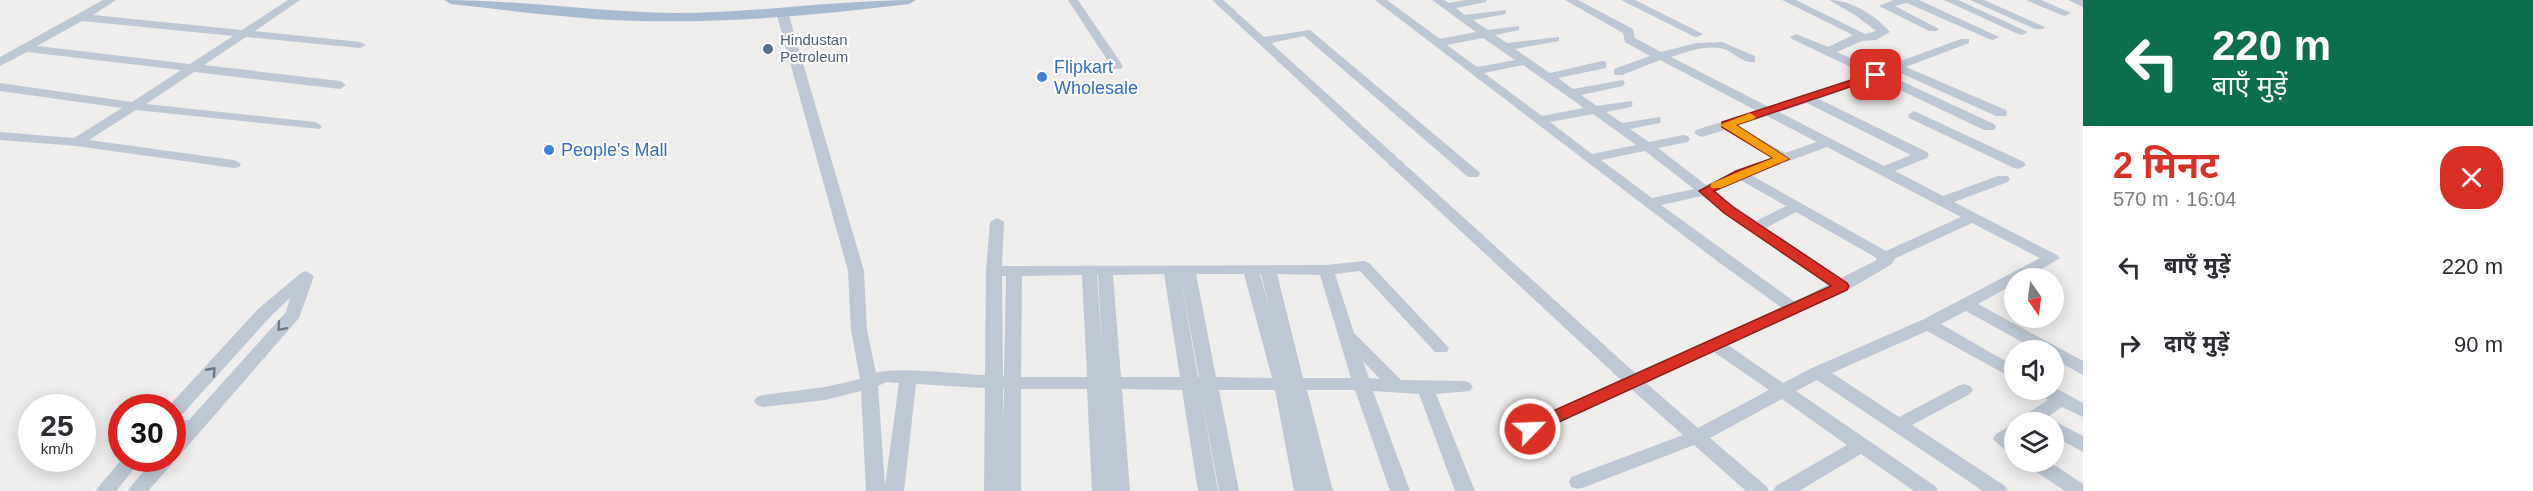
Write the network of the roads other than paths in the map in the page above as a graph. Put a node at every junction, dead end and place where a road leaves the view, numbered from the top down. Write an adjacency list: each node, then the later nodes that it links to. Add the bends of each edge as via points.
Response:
1 (111, 0): 27 (street)
2 (295, 0): 33 (street)
3 (451, 0): 23 (main road, via 601,15)
4 (543, 0): 23 (main road, via 638,9)
5 (909, 0): 20 (main road)
6 (1073, 0): 52 (street)
7 (1217, 0): 40 (street)
8 (1380, 0): 42 (street)
9 (1482, 0): 21 (street)
10 (1572, 0): 47 (street, via 1629,31 1629,40)
11 (1626, 0): 35 (street)
12 (1787, 0): 37 (street, via 1857,32)
13 (1834, 0): 37 (street, via 1884,32 1872,38)
14 (1904, 0): 31 (street, via 1885,6)
15 (1910, 0): 38 (street)
16 (1949, 0): 32 (street)
17 (1975, 0): 29 (street)
18 (2031, 0): 26 (street)
19 (2073, 0): 22 (street)
20 (865, 2): 23 (main road); 24 (main road)
21 (1442, 3): 28 (street)
22 (2083, 4)
23 (755, 10): 24 (main road)
24 (782, 12): 117 (street, via 856,271 859,330)
25 (1502, 12): 28 (street)
26 (2065, 13)
27 (80, 17): 33 (street); 45 (street)
28 (1465, 18): 34 (street)
29 (2039, 27)
30 (1515, 28): 34 (street)
31 (1933, 29)
32 (2022, 32)
33 (246, 33): 43 (street); 54 (street)
34 (1487, 34): 42 (street); 44 (street)
35 (1697, 34)
36 (1796, 37): 46 (street)
37 (1860, 37): 46 (street)
38 (1993, 37)
39 (1555, 39): 44 (street)
40 (1262, 41): 85 (street, via 1306,32); 116 (street)
41 (1965, 41): 53 (street)
42 (1439, 43): 55 (street)
43 (360, 45)
44 (1506, 47): 49 (street)
45 (24, 48): 50 (street); 54 (street)
46 (1827, 52): 56 (street)
47 (1662, 56): 48 (street, via 1720,45); 60 (street, via 1618,78); 66 (street)
48 (1751, 59)
49 (1526, 61): 55 (street); 57 (street)
50 (0, 62)
51 (1602, 65): 57 (street)
52 (1117, 66)
53 (1897, 67): 56 (street); 67 (street)
54 (191, 69): 58 (street); 64 (street)
55 (1476, 71): 68 (street)
56 (1876, 75): 61 (street); 63 (street)
57 (1548, 77): 60 (street)
58 (340, 85)
59 (0, 87): 64 (street)
60 (1572, 93): 65 (street)
61 (1808, 99): 66 (street); 84 (street, via 1922,155)
62 (1627, 104): 65 (street)
63 (1939, 104): 73 (street); 83 (street, via 1908,118)
64 (134, 106): 71 (street); 77 (street)
65 (1596, 110): 68 (street); 72 (street)
66 (1767, 111): 70 (street); 78 (street)
67 (2001, 113)
68 (1541, 120): 80 (street)
69 (1655, 120): 72 (street)
70 (1726, 125): 74 (street); 81 (street)
71 (315, 126)
72 (1620, 127): 79 (street)
73 (1989, 127)
74 (1701, 133)
75 (0, 136): 77 (street)
76 (1683, 139): 79 (street)
77 (76, 142): 82 (street)
78 (1827, 142): 81 (street); 84 (street)
79 (1648, 147): 80 (street); 88 (street)
80 (1591, 158): 90 (street)
81 (1783, 159): 86 (street)
82 (234, 164)
83 (2019, 165)
84 (1884, 171): 89 (street)
85 (1473, 174)
86 (1740, 174): 88 (street); 91 (street)
87 (2003, 178): 89 (street)
88 (1705, 191): 90 (street); 94 (street)
89 (1943, 201): 92 (street)
90 (1650, 203): 104 (street)
91 (1795, 207): 94 (street); 95 (street)
92 (1973, 217): 95 (street); 103 (street, via 2052,258)
93 (997, 222): 101 (street)
94 (1756, 227): 102 (street)
95 (1884, 258): 102 (street, via 1887,261)
96 (1179, 269): 98 (street); 99 (street); 119 (street); 120 (street)
97 (1014, 270): 98 (street); 101 (street); 115 (street)
98 (1097, 270): 118 (street)
99 (1260, 270): 100 (street); 121 (street)
100 (1326, 270): 106 (street); 109 (street, via 1360,265 1368,269)
101 (994, 271): 115 (street)
102 (1842, 286): 104 (street)
103 (1966, 304): 105 (street); 107 (street)
104 (1794, 309): 108 (street)
105 (1928, 324): 111 (street); 113 (street)
106 (1347, 337): 122 (street); 123 (street)
107 (2030, 340)
108 (1716, 345): 116 (street); 127 (street)
109 (1441, 348)
110 (2064, 359): 112 (street)
111 (2004, 367)
112 (2083, 369)
113 (1818, 372): 127 (street); 134 (street)
114 (908, 376): 115 (street); 117 (street, via 884,376); 150 (street)
115 (1003, 382): 118 (street); 151 (street); 152 (street)
116 (1635, 382): 137 (street); 140 (street)
117 (869, 383): 131 (street, via 829,394); 149 (street)
118 (1104, 384): 119 (street); 153 (street); 154 (street)
119 (1190, 384): 120 (street); 155 (street)
120 (1209, 384): 121 (street); 156 (street)
121 (1288, 384): 122 (street); 157 (street); 158 (street)
122 (1362, 384): 123 (street); 159 (street)
123 (1396, 386): 125 (street)
124 (1464, 387): 125 (street)
125 (1425, 388): 160 (street)
126 (1964, 390): 134 (street)
127 (1782, 392): 140 (street); 141 (street)
128 (186, 399): 136 (street, one-way to 136, via 264,313 306,276 293,314)
129 (2061, 400): 133 (street)
130 (2064, 400): 132 (street)
131 (763, 401)
132 (2083, 411)
133 (2047, 412)
134 (1898, 425): 164 (street)
135 (186, 428): 136 (street)
136 (193, 428): 139 (street)
137 (1530, 429)
138 (2064, 434): 142 (street)
139 (186, 436)
140 (1696, 436): 146 (street); 161 (street)
141 (1861, 445): 162 (street); 163 (street)
142 (2083, 445)
143 (122, 472): 147 (street)
144 (154, 472): 148 (street)
145 (2051, 472): 165 (street)
146 (1578, 482)
147 (105, 491)
148 (137, 491)
149 (876, 491)
150 (894, 491)
151 (994, 491)
152 (1011, 491)
153 (1102, 491)
154 (1120, 491)
155 (1208, 491)
156 (1229, 491)
157 (1305, 491)
158 (1323, 491)
159 (1400, 491)
160 (1466, 491)
161 (1759, 491)
162 (1783, 491)
163 (1928, 491)
164 (1998, 491)
165 (2079, 491)

